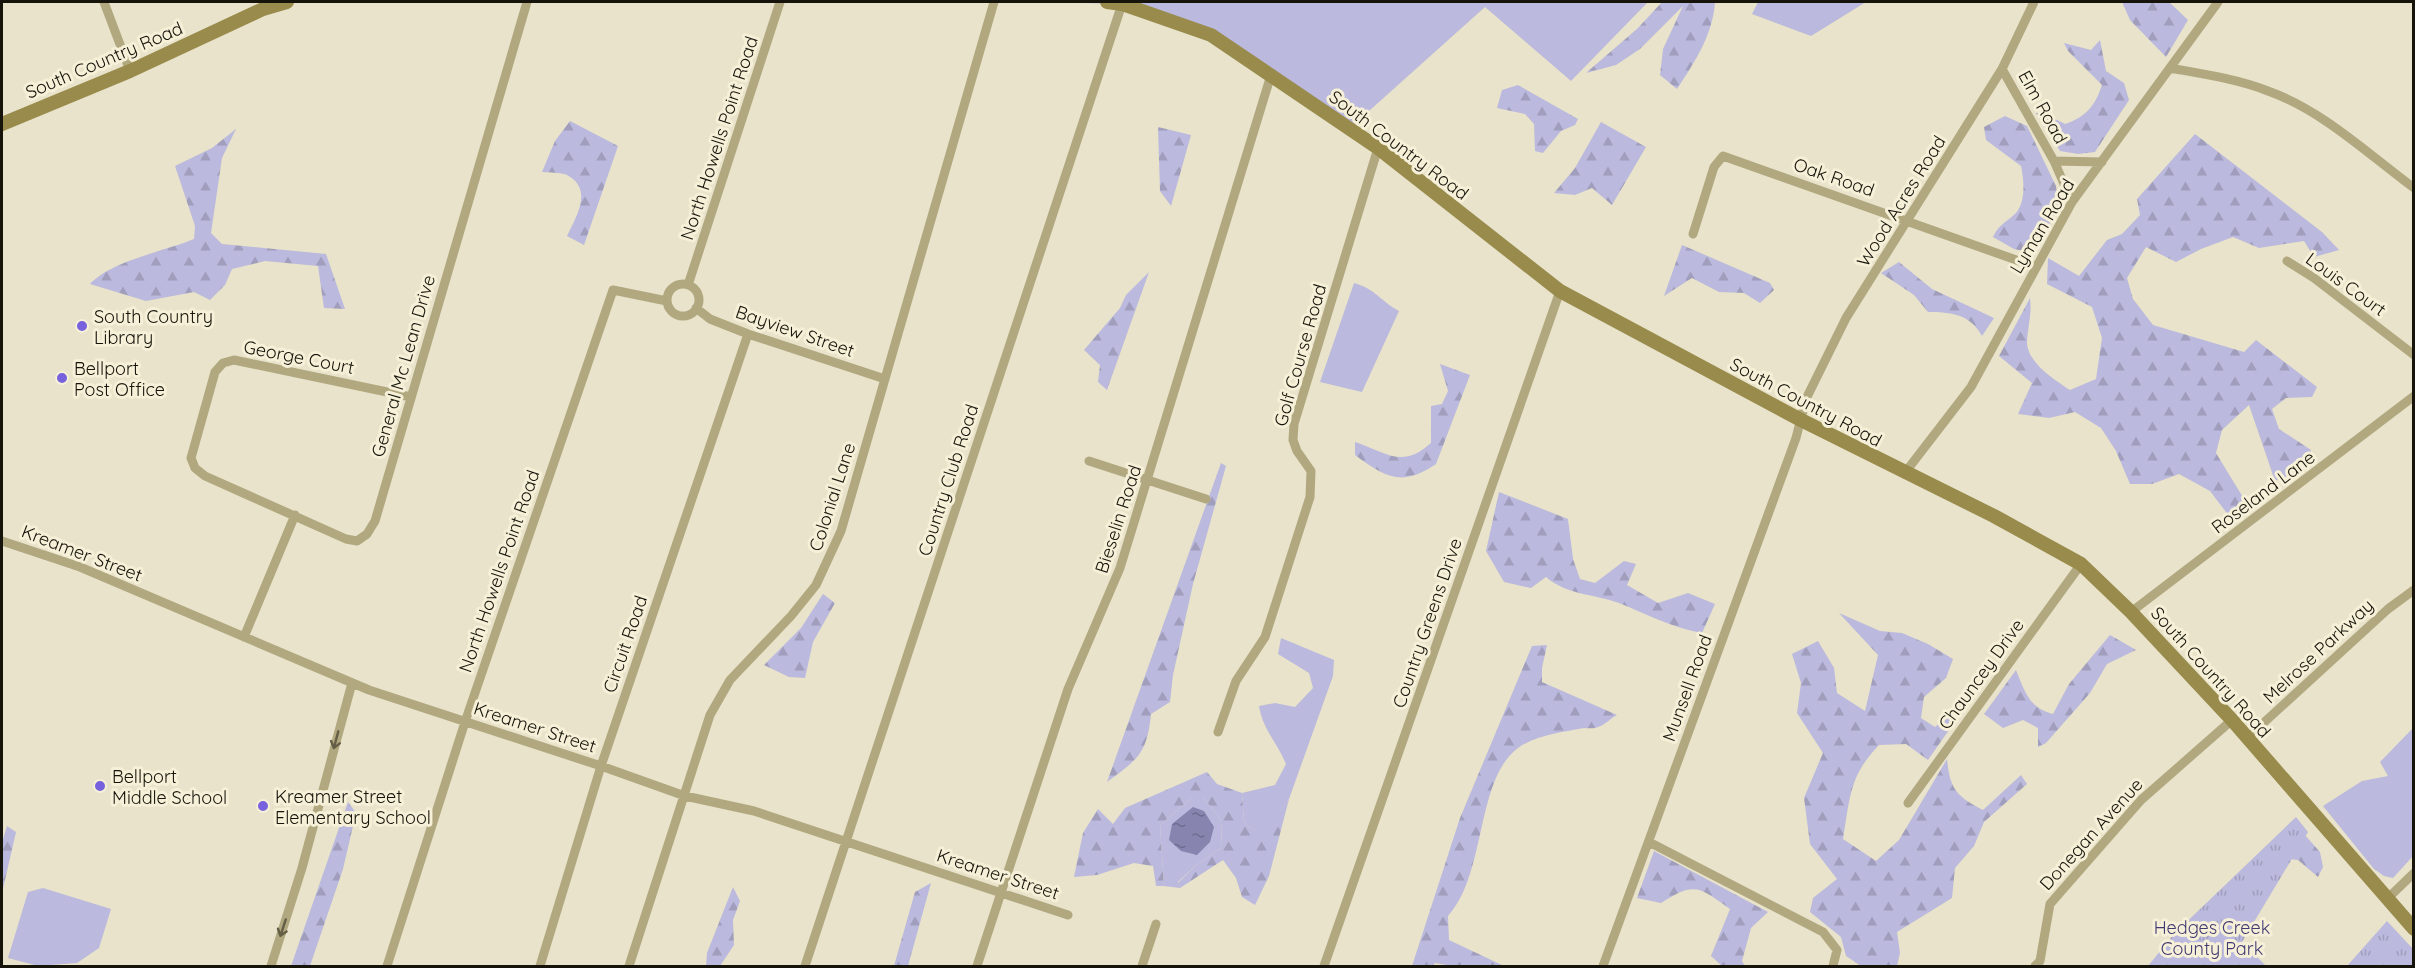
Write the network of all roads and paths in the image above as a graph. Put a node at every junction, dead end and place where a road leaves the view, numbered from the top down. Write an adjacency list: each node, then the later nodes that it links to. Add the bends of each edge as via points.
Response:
1 (104, 2): 13 (street)
2 (287, 2): 10 (main road, South Country Road)
3 (528, 2): 33 (street, General Mc Lean Drive)
4 (780, 2): 25 (street, North Howells Point Road)
5 (994, 2): 31 (street, Colonial Lane)
6 (1107, 2): 9 (main road, South Country Road)
7 (2034, 2): 12 (street, Wood Acres Road)
8 (2218, 2): 11 (street, Lyman Road)
9 (1122, 4): 14 (main road, South Country Road, via 1211,35); 53 (street, Country Club Road)
10 (263, 5): 13 (main road, South Country Road)
11 (2169, 68): 18 (street, Lyman Road); 19 (street, via 2269,91 2319,116)
12 (2002, 69): 17 (street, Elm Road); 21 (street, Wood Acres Road)
13 (130, 71): 15 (main road, South Country Road)
14 (1271, 75): 16 (main road, South Country Road); 37 (street, Bieselin Road)
15 (2, 124)
16 (1378, 148): 26 (main road, South Country Road); 48 (street, Golf Course Road, via 1294,424 1293,440 1311,471 1310,497 1265,637 1239,674)
17 (2054, 161): 18 (street, Elm Road); 20 (street, Elm Road)
18 (2102, 162): 20 (street, Lyman Road)
19 (2414, 188)
20 (2072, 202): 24 (street, Lyman Road)
21 (1908, 221): 22 (street, Oak Road, via 1724,156 1714,167); 24 (street, Oak Road); 34 (street, Wood Acres Road, via 1846,318 1806,399)
22 (1693, 234)
23 (2287, 261): 30 (street, Louis Court)
24 (2036, 267): 36 (street, Lyman Road, via 1971,387)
25 (688, 285): 27 (street, via 673,287); 28 (street, via 698,296)
26 (1560, 291): 34 (main road, South Country Road); 68 (street, Country Greens Drive)
27 (667, 301): 28 (street, via 671,310 680,315 690,314); 47 (street, North Howells Point Road, via 613,290)
28 (696, 308): 29 (street, Bayview Street, via 710,319)
29 (748, 334): 31 (street, Bayview Street); 50 (street, Circuit Road)
30 (2414, 355)
31 (885, 379): 51 (street, Colonial Lane, via 841,531 826,567 805,600 721,694 710,715)
32 (2414, 396): 43 (street, Roseland Lane)
33 (411, 397): 39 (street, General Mc Lean Drive, via 368,534 357,541); 39 (street, George Court, via 244,360 234,360 215,372 193,447 191,458 195,468)
34 (1800, 420): 36 (main road, South Country Road); 54 (street, Munsell Road)
35 (1089, 460): 37 (street)
36 (1904, 474): 41 (main road, South Country Road, via 1994,516)
37 (1148, 480): 38 (street); 56 (street, Bieselin Road, via 1120,568 1068,689)
38 (1206, 499)
39 (294, 515): 44 (street)
40 (2, 541): 44 (street, Kreamer Street, via 80,567)
41 (2081, 564): 43 (main road, South Country Road); 52 (street, Chauncey Drive)
42 (2414, 590): 49 (street, Melrose Parkway, via 2388,609)
43 (2131, 612): 46 (main road, South Country Road)
44 (244, 637): 45 (street, Kreamer Street)
45 (352, 684): 47 (street, Kreamer Street); 61 (street, one-way to 61)
46 (2232, 720): 49 (main road, South Country Road); 71 (street, Donegan Avenue, via 2141,800 2050,904 2040,961)
47 (465, 722): 50 (street, Kreamer Street); 62 (street, North Howells Point Road)
48 (1218, 732)
49 (2247, 738): 57 (main road, South Country Road)
50 (601, 766): 51 (street, Kreamer Street); 63 (street, Circuit Road)
51 (686, 796): 53 (street, Kreamer Street, via 754,810); 64 (street, Colonial Lane)
52 (1908, 802)
53 (848, 842): 56 (street, Kreamer Street); 65 (street, Country Club Road)
54 (1649, 842): 69 (street, Munsell Road); 70 (street, via 1823,932 1837,950)
55 (2414, 873): 57 (street)
56 (1001, 892): 58 (street, Kreamer Street); 66 (street, Bieselin Road)
57 (2387, 899): 60 (main road, South Country Road)
58 (1068, 915)
59 (1156, 924): 67 (street)
60 (2414, 929)
61 (271, 966)
62 (387, 966)
63 (540, 966)
64 (629, 966)
65 (806, 966)
66 (977, 966)
67 (1142, 966)
68 (1324, 966)
69 (1603, 966)
70 (1833, 966)
71 (2035, 966)

